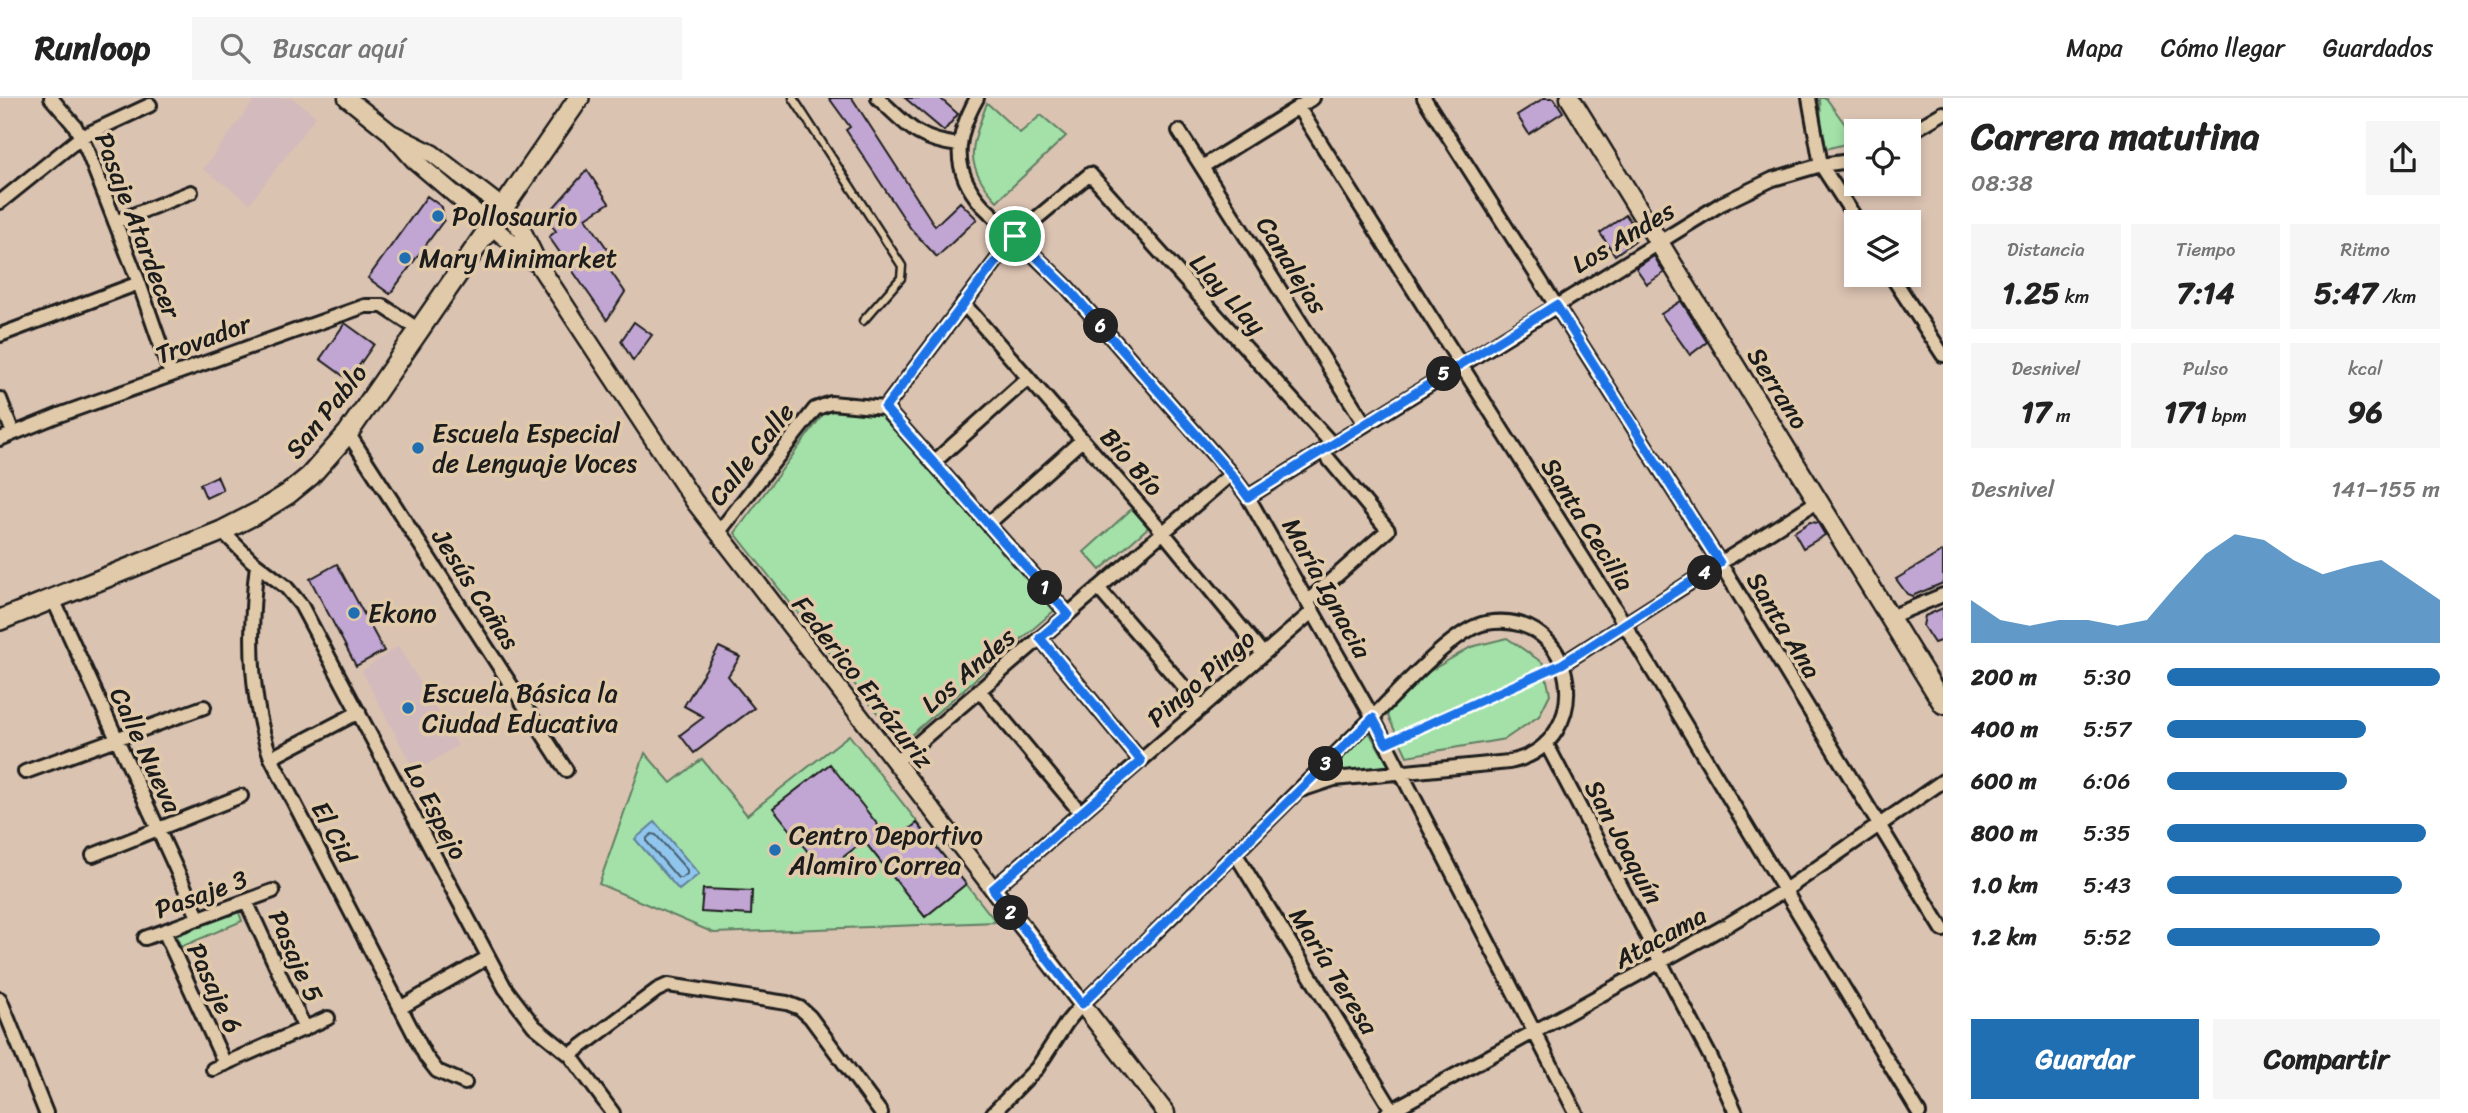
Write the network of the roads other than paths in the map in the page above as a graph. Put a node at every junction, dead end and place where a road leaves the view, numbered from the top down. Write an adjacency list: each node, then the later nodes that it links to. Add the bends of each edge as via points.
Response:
1 (51, 98): 17 (street, Pasaje Atardecer)
2 (347, 98): 16 (street, Federico Errázuriz)
3 (579, 98): 24 (main road, San Pablo)
4 (793, 98): 35 (lane, via 902,266 901,278)
5 (878, 98): 18 (street, via 914,132 936,142)
6 (977, 98): 18 (street)
7 (1313, 98): 12 (street)
8 (1424, 98): 34 (street, Santa Ana)
9 (1570, 98): 29 (main road, Serrano)
10 (1810, 98): 20 (street)
11 (150, 105): 17 (street)
12 (1298, 107): 21 (street); 39 (street, Santa Cecilia)
13 (1943, 113): 14 (street)
14 (1921, 126)
15 (1179, 131): 21 (street, Canalejas)
16 (391, 132): 24 (street, Federico Errázuriz, via 433,154); 27 (street, Federico Errázuriz, via 414,160)
17 (81, 137): 23 (street); 26 (street, Pasaje Atardecer)
18 (959, 145): 28 (street, María Ignacia, via 962,171 971,191)
19 (1844, 162): 20 (street, Los Andes)
20 (1821, 165): 25 (street); 29 (street, Los Andes, via 1755,186)
21 (1202, 167): 44 (street, Canalejas)
22 (191, 192): 26 (street)
23 (0, 202)
24 (503, 208): 27 (main road, San Pablo); 30 (street, Federico Errázuriz, via 522,230)
25 (1850, 210)
26 (115, 222): 31 (street, Pasaje Atardecer)
27 (491, 225): 30 (street, Federico Errázuriz); 36 (main road, San Pablo)
28 (1015, 236): 33 (street); 49 (street, Llay Llay, via 1090,174); 51 (street, María Ignacia, via 1067,287)
29 (1657, 243): 34 (street, Los Andes); 53 (main road, Serrano)
30 (540, 267): 58 (street, Federico Errázuriz)
31 (139, 283): 37 (street); 40 (street, Pasaje Atardecer)
32 (1899, 287): 38 (street)
33 (963, 303): 41 (street, Bío Bío); 43 (street)
34 (1556, 305): 39 (street, Los Andes); 59 (street, Santa Ana)
35 (863, 321)
36 (419, 330): 40 (street, Trovador, via 383,306 370,304); 46 (main road, San Pablo)
37 (0, 335)
38 (1943, 355)
39 (1460, 364): 44 (street, Los Andes); 68 (street, Santa Cecilia)
40 (171, 374): 45 (street, Trovador)
41 (1028, 378): 48 (street, Bío Bío); 50 (street)
42 (0, 399): 45 (street)
43 (885, 408): 50 (street); 58 (street, Calle Calle, via 831,402 815,409)
44 (1365, 424): 49 (street, Los Andes)
45 (13, 433): 47 (street, Trovador)
46 (348, 433): 56 (main road, San Pablo, via 288,494); 83 (street, Jesús Cañas)
47 (0, 439)
48 (1082, 440): 54 (street); 57 (street, Bío Bío)
49 (1327, 448): 52 (street, Los Andes); 55 (street, Llay Llay)
50 (933, 463): 54 (street)
51 (1231, 474): 52 (street, María Ignacia); 57 (street, Los Andes)
52 (1248, 497): 64 (street, María Ignacia)
53 (1818, 501): 59 (street); 66 (main road, Serrano)
54 (988, 524): 65 (street)
55 (1388, 530): 64 (street, Pingo Pingo)
56 (222, 531): 60 (street, Lo Espejo); 63 (main road, San Pablo)
57 (1163, 532): 61 (street, Los Andes); 70 (street, Bío Bío)
58 (718, 533): 82 (street, Federico Errázuriz)
59 (1720, 563): 68 (street); 90 (street, Santa Ana)
60 (257, 565): 76 (street, Lo Espejo, via 301,604); 80 (street, El Cid, via 255,683)
61 (1098, 588): 65 (street, Los Andes); 75 (street)
62 (1943, 595): 66 (street)
63 (52, 599): 67 (main road, San Pablo); 78 (street, Calle Nueva)
64 (1311, 606): 70 (street, Pingo Pingo); 77 (street, María Ignacia)
65 (1068, 614): 69 (street, Los Andes)
66 (1890, 617): 73 (main road, Serrano)
67 (0, 620)
68 (1624, 624): 71 (street); 95 (street, Santa Cecilia)
69 (1040, 638): 72 (street, Los Andes); 81 (street)
70 (1263, 654): 75 (street, Pingo Pingo)
71 (1562, 664): 77 (street, via 1548,642 1532,630 1513,623 1480,624 1447,645); 79 (street, via 1568,699 1560,723)
72 (979, 690): 82 (street, Los Andes); 89 (street)
73 (1943, 704)
74 (204, 707): 78 (street)
75 (1202, 708): 81 (street, Pingo Pingo)
76 (359, 712): 80 (street); 102 (street, Lo Espejo)
77 (1373, 718): 85 (street, María Ignacia); 87 (street)
78 (116, 739): 84 (street); 91 (street, Calle Nueva)
79 (1546, 743): 85 (street, via 1520,760); 103 (street, San Joaquín)
80 (271, 758): 106 (street, El Cid)
81 (1141, 761): 89 (street, Pingo Pingo)
82 (895, 763): 94 (street, Federico Errázuriz)
83 (566, 770)
84 (25, 772)
85 (1402, 772): 87 (street, via 1334,779); 109 (street, María Ignacia)
86 (1943, 782): 90 (street, Atacama)
87 (1298, 791): 92 (street)
88 (241, 796): 91 (street)
89 (1080, 813): 94 (street, Pingo Pingo)
90 (1879, 825): 95 (street, Atacama); 99 (street, Santa Ana)
91 (158, 830): 93 (street); 98 (street, Calle Nueva)
92 (1235, 853): 105 (street); 114 (street, María Teresa)
93 (93, 855)
94 (993, 889): 105 (street, Federico Errázuriz)
95 (1784, 890): 103 (street, Atacama); 122 (street, Santa Cecilia)
96 (273, 891): 97 (street, Pasaje 3)
97 (246, 901): 98 (street, Pasaje 3); 108 (street, Pasaje 5)
98 (199, 919): 100 (street, Pasaje 3)
99 (1943, 930)
100 (164, 931): 101 (street, Pasaje 3); 111 (street, Pasaje 6)
101 (145, 938)
102 (487, 958): 106 (street); 110 (street, Lo Espejo, via 521,1012)
103 (1661, 962): 109 (street, Atacama); 121 (street, San Joaquín)
104 (0, 999): 115 (street)
105 (1082, 1004): 118 (street, via 1037,1068); 119 (street, Federico Errázuriz)
106 (400, 1007): 113 (street, El Cid, via 431,1065)
107 (328, 1018): 108 (street)
108 (304, 1029): 111 (street)
109 (1536, 1031): 114 (street, Atacama); 120 (street, María Ignacia)
110 (570, 1055): 116 (street, Lo Espejo); 117 (street, via 668,985 787,1003 810,1017)
111 (225, 1064): 112 (street)
112 (213, 1069)
113 (465, 1083)
114 (1391, 1112)
115 (46, 1113)
116 (613, 1113)
117 (881, 1113)
118 (993, 1113)
119 (1166, 1113)
120 (1576, 1113)
121 (1736, 1113)
122 (1919, 1113)

